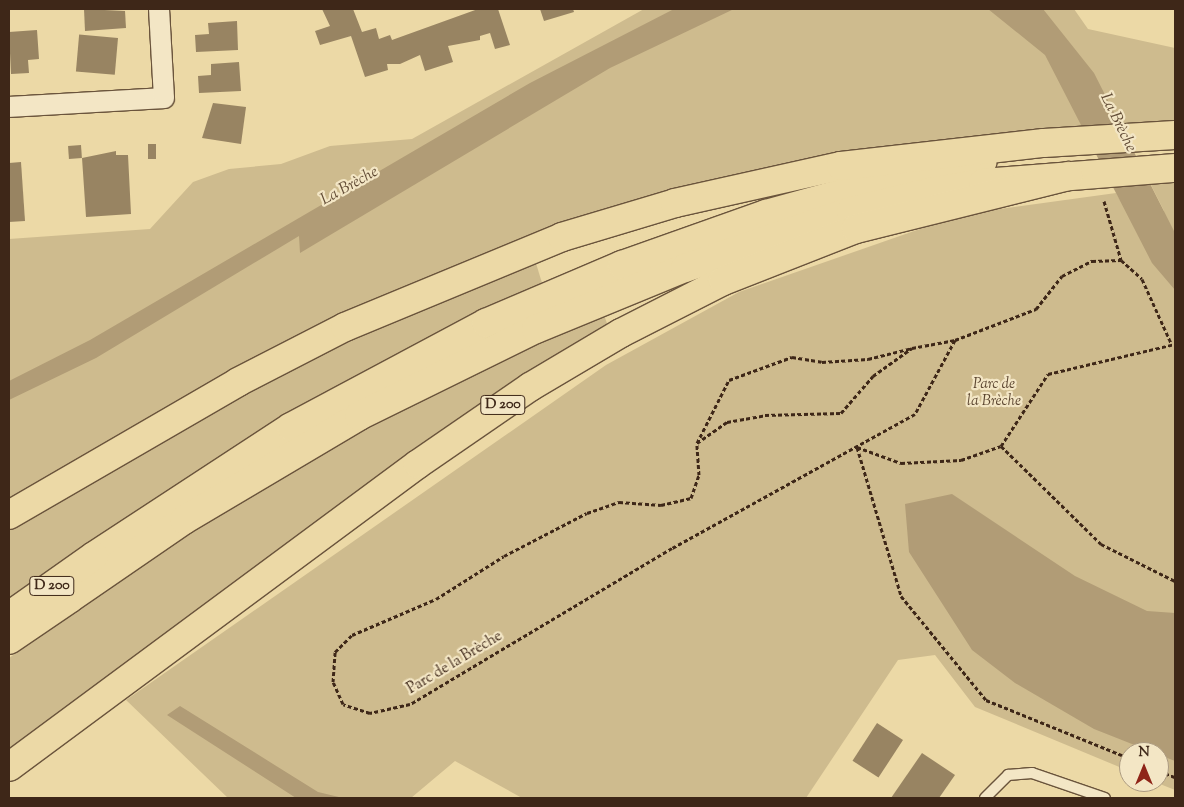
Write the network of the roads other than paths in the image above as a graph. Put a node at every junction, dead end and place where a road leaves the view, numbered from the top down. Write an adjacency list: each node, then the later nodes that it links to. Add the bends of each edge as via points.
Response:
1 (159, 9): 2 (street, via 164,98)
2 (9, 107)
3 (1175, 137): 4 (main road, D 200, via 1132,139)
4 (1085, 166): 5 (main road, D 200); 6 (main road, D 200, via 841,166 675,203 562,237 345,327 238,382); 7 (main road, D 200, via 949,167 845,192 715,231 566,288 347,395 94,556); 8 (main road, D 200, via 958,186 851,211 598,302 476,357 333,430 184,520); 9 (main road, D 200, via 848,232 723,281 620,333 530,387 418,464)
5 (1165, 168)
6 (9, 516)
7 (9, 616)
8 (9, 640)
9 (9, 767)
10 (986, 798): 11 (lane, via 1008,775 1032,773)
11 (1105, 798)

